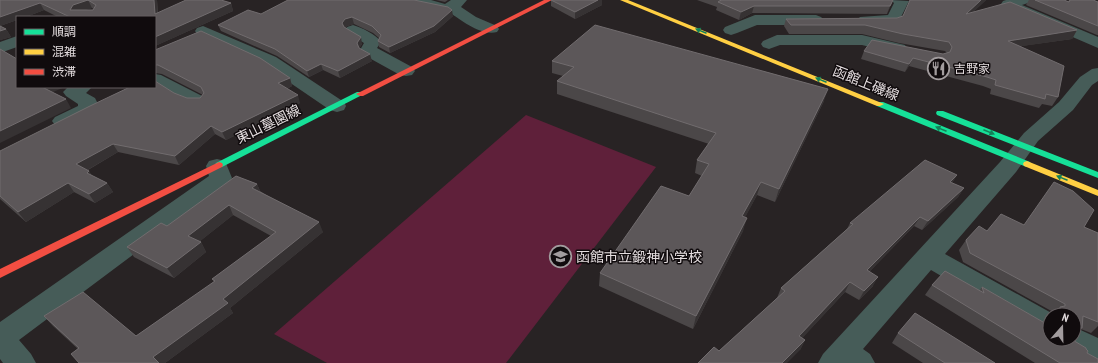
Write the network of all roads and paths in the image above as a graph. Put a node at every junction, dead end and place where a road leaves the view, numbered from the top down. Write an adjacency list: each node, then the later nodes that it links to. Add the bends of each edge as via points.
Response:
1 (413, 0): 6 (street, via 445,8)
2 (549, 0): 10 (main road, 東山墓園線)
3 (622, 0): 26 (main road, 函館上磯線, one-way to 3)
4 (898, 0): 8 (street, via 902,1 893,20)
5 (1023, 0): 14 (street, via 1008,4)
6 (456, 3): 10 (street, via 471,20)
7 (832, 20): 12 (street, via 755,20)
8 (847, 20)
9 (223, 22): 23 (street, via 196,35 270,61)
10 (491, 29): 18 (main road, 東山墓園線)
11 (353, 30): 18 (street, via 373,42 368,50)
12 (733, 30)
13 (16, 41): 16 (street)
14 (1098, 43)
15 (771, 45): 17 (street, via 777,40 862,40)
16 (0, 48)
17 (912, 51)
18 (406, 71): 23 (main road, 東山墓園線)
19 (1098, 73): 26 (street, via 1086,81 1066,106 1031,137)
20 (156, 80): 22 (street)
21 (81, 88): 25 (street, via 72,92 88,102 87,109)
22 (198, 101)
23 (337, 106): 27 (main road, 東山墓園線)
24 (935, 110): 26 (main road, 函館上磯線, one-way to 26)
25 (47, 129)
26 (1020, 153): 28 (main road, 函館上磯線); 29 (main road, 函館上磯線, one-way to 26); 30 (street)
27 (217, 166): 31 (main road, 東山墓園線); 33 (street, via 221,178)
28 (1098, 175)
29 (1098, 193)
30 (930, 257): 32 (street); 36 (street)
31 (0, 274)
32 (1042, 321)
33 (0, 338): 37 (street)
34 (1082, 344): 35 (street)
35 (1098, 354)
36 (845, 359)
37 (21, 363)

